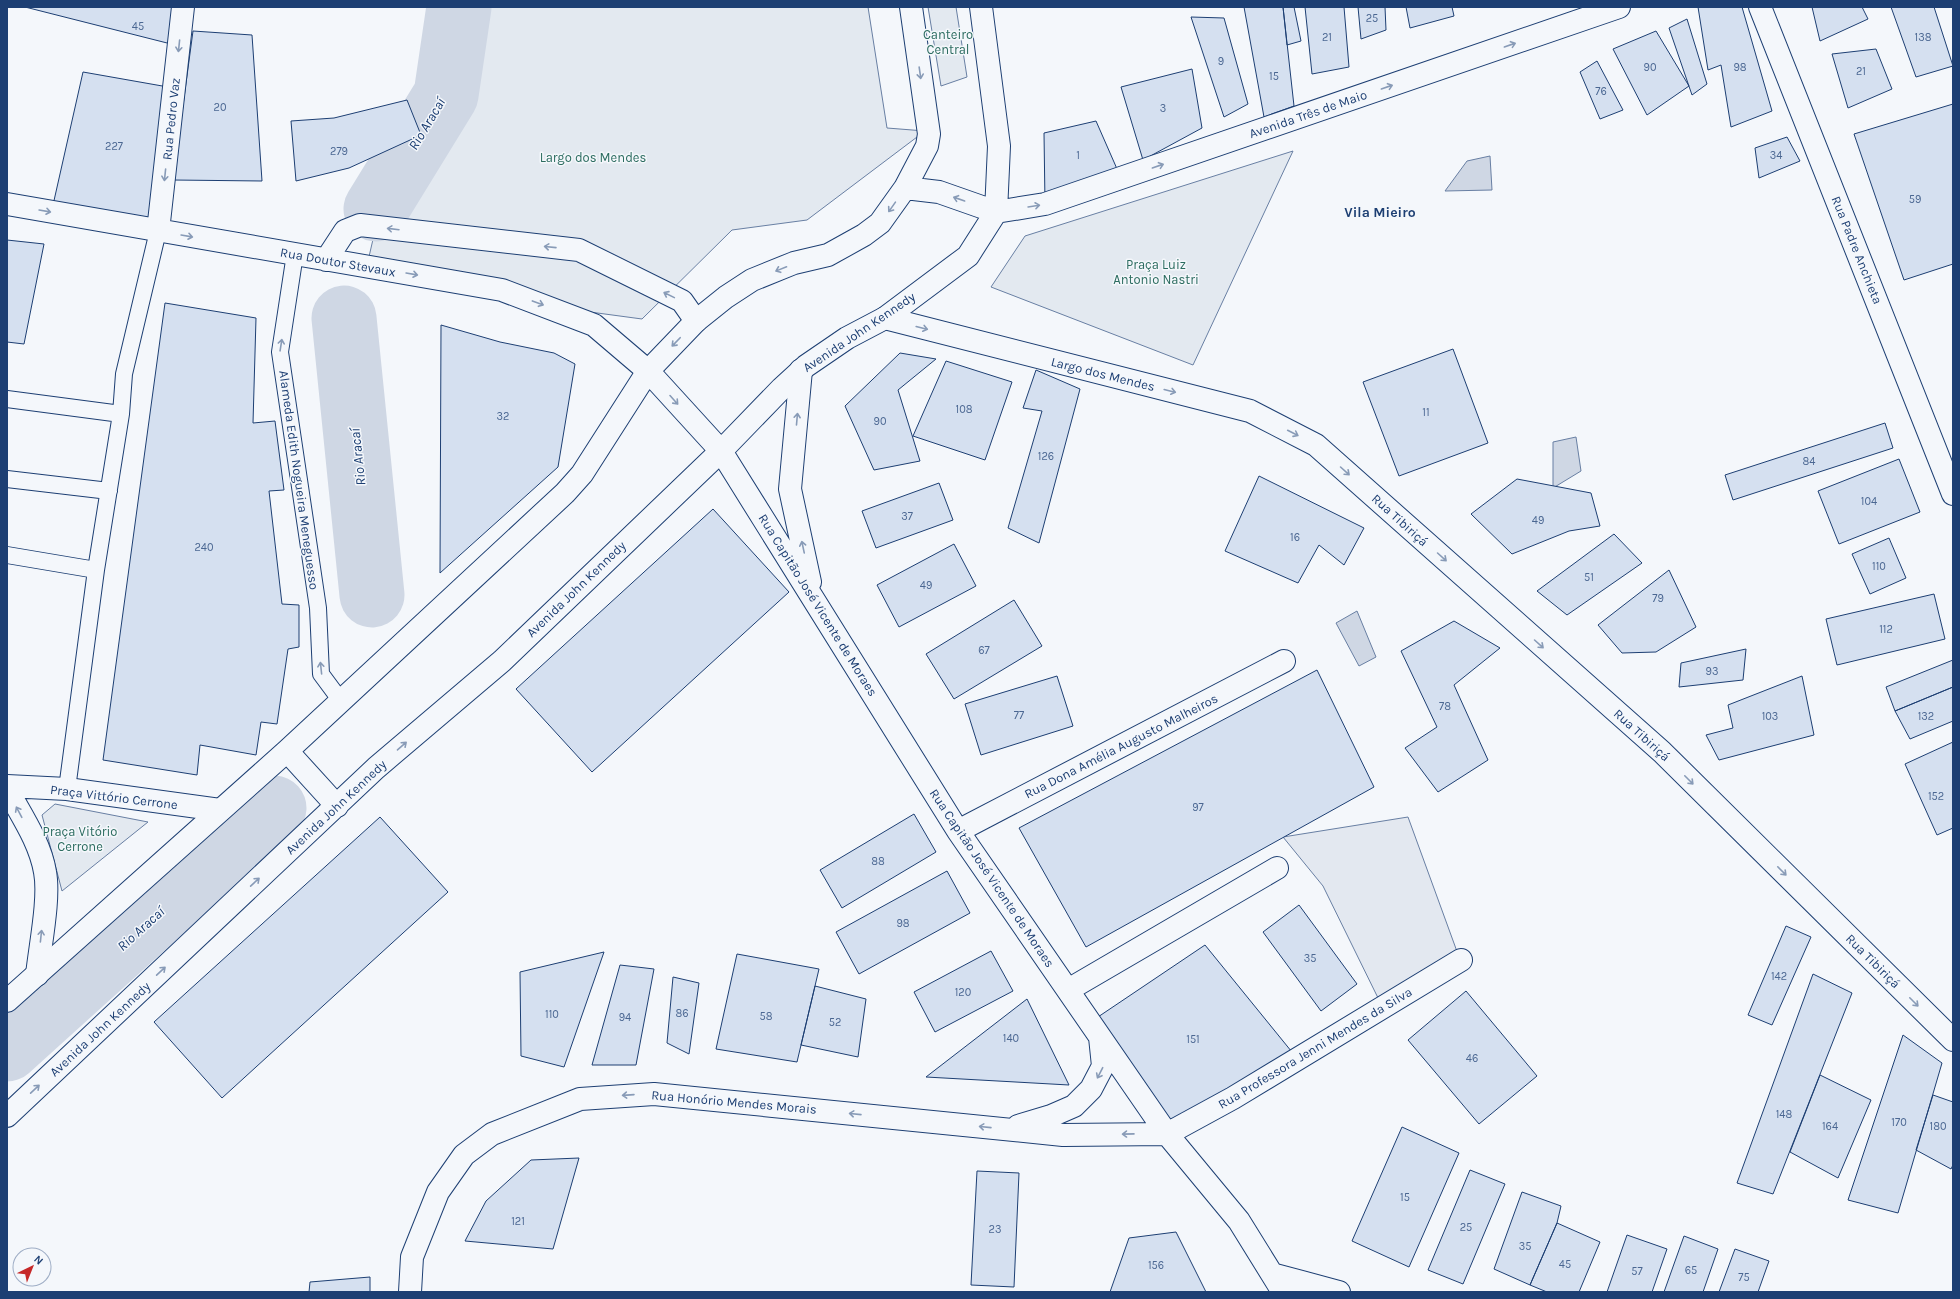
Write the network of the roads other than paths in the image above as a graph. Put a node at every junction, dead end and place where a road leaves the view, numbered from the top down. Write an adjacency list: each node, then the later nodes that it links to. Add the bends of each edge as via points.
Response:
1 (183, 7): 9 (street, Rua Pedro Vaz, one-way to 9)
2 (911, 7): 6 (street, one-way to 6, via 929,134 927,146)
3 (981, 7): 8 (street, Avenida John Kennedy, via 1000,146)
4 (1760, 7): 22 (street, Rua Padre Anchieta)
5 (1613, 8): 8 (street, Avenida Três de Maio, one-way to 5, via 1045,204)
6 (905, 188): 8 (street, one-way to 6, via 939,192); 13 (street, one-way to 13, via 880,223 864,235 828,255 794,263 752,280)
7 (7, 204): 9 (street, Rua Doutor Stevaux, one-way to 9)
8 (996, 212): 12 (street, Avenida John Kennedy, via 968,256)
9 (158, 231): 10 (street, Rua Doutor Stevaux, one-way to 10); 17 (lane, via 124,374)
10 (296, 254): 11 (street, Rua Doutor Stevaux); 27 (lane, Alameda Edith Nogueira Meneguesso, one-way to 10, via 321,674 318,608 280,352)
11 (326, 260): 13 (street, one-way to 11, via 682,301 579,250 360,225 345,231); 15 (street, Rua Doutor Stevaux, one-way to 15, via 502,290 594,325)
12 (884, 318): 14 (street, Avenida John Kennedy, via 847,338); 18 (street, Largo dos Mendes, one-way to 18, via 1250,411)
13 (696, 321): 15 (street, one-way to 15)
14 (801, 370): 19 (street, Avenida John Kennedy); 25 (street, one-way to 14, via 790,489)
15 (648, 371): 19 (street, Rua Doutor Stevaux, one-way to 19); 27 (street, via 582,474 565,493)
16 (7, 399): 17 (lane)
17 (121, 414): 21 (lane)
18 (1316, 445): 41 (street, Rua Tibiriçá, one-way to 41, via 1662,752)
19 (721, 451): 25 (street, Rua Capitão José Vicente de Moraes); 32 (street, Avenida John Kennedy, one-way to 19, via 376,768 502,661)
20 (7, 479): 21 (lane)
21 (109, 491): 24 (lane)
22 (1953, 494)
23 (7, 555): 24 (lane)
24 (96, 570): 31 (lane)
25 (814, 599): 34 (street, Rua Capitão José Vicente de Moraes)
26 (1284, 662): 34 (street, Rua Dona Amélia Augusto Malheiros)
27 (341, 700): 28 (street)
28 (287, 751): 32 (street); 33 (street)
29 (7, 786): 31 (street, Praça Vittório Cerrone)
30 (7, 789): 37 (street, one-way to 30, via 47,889 45,872 38,847)
31 (67, 789): 33 (street, Praça Vittório Cerrone)
32 (337, 806): 42 (street, Avenida John Kennedy, one-way to 32)
33 (220, 810): 37 (street)
34 (958, 831): 38 (street, Rua Capitão José Vicente de Moraes)
35 (1277, 868): 38 (street)
36 (1461, 960): 44 (street, Rua Professora Jenni Mendes da Silva, via 1234,1098)
37 (37, 974): 39 (street)
38 (1068, 990): 40 (street, Rua Capitão José Vicente de Moraes)
39 (7, 1002)
40 (1100, 1035): 43 (street, one-way to 43, via 1103,1066 1092,1089 1074,1106); 44 (street, Rua Capitão José Vicente de Moraes)
41 (1953, 1040)
42 (7, 1116)
43 (1007, 1129): 44 (street, Rua Honório Mendes Morais, one-way to 43, via 1063,1135); 46 (street, Rua Honório Mendes Morais, one-way to 46, via 654,1094 580,1099 492,1134 464,1155 438,1192 412,1257)
44 (1167, 1134): 45 (street, Rua Capitão José Vicente de Moraes, via 1239,1221)
45 (1272, 1274): 47 (street, Rua Capitão José Vicente de Moraes); 48 (street)
46 (410, 1292)
47 (1283, 1292)
48 (1339, 1292)

